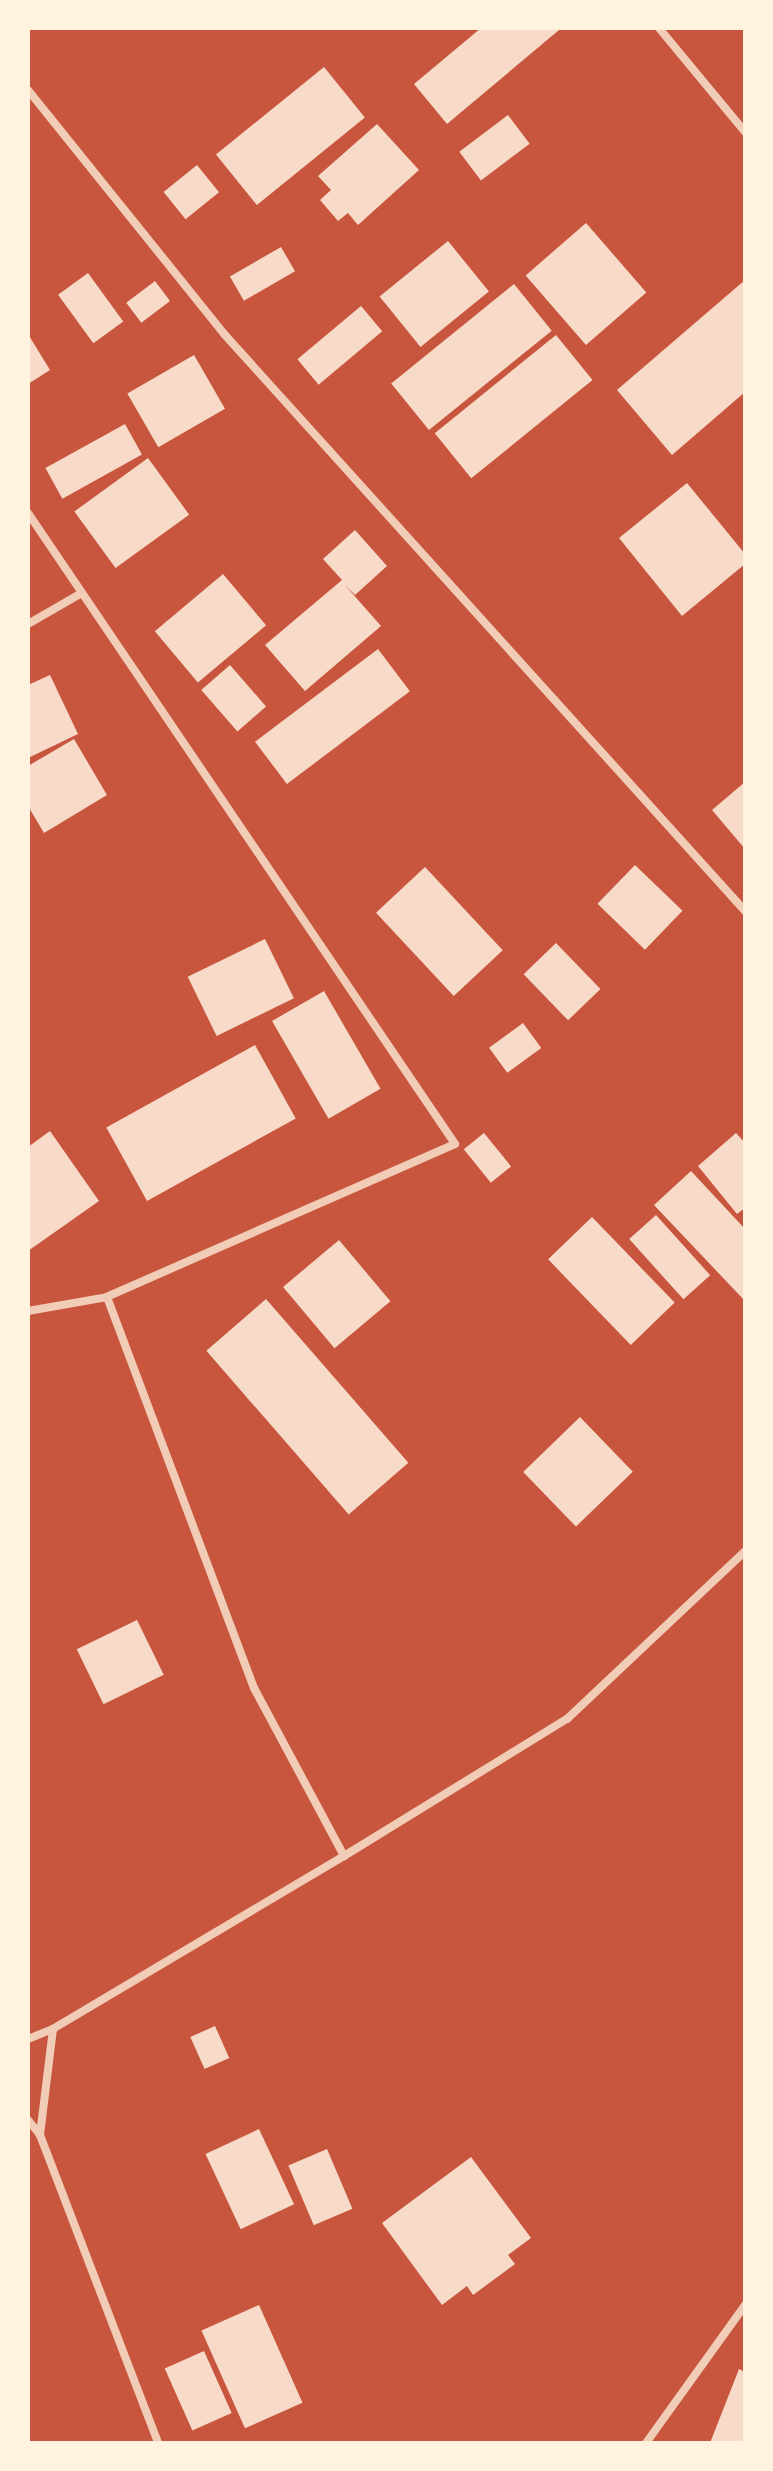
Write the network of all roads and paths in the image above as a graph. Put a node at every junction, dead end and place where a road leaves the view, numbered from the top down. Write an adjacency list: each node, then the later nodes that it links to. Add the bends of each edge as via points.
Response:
1 (659, 28): 3 (street)
2 (28, 90): 7 (street, via 225,335)
3 (745, 132)
4 (28, 513): 5 (street)
5 (80, 594): 6 (street); 8 (street, via 455,1144)
6 (28, 624)
7 (745, 911)
8 (107, 1297): 9 (street); 11 (street, via 254,1688)
9 (28, 1311)
10 (745, 1551): 11 (street, via 567,1719)
11 (344, 1856): 12 (street)
12 (53, 2029): 13 (street); 15 (street)
13 (28, 2039)
14 (28, 2120): 15 (street)
15 (40, 2135): 17 (street)
16 (745, 2305): 18 (street)
17 (158, 2443)
18 (646, 2443)

